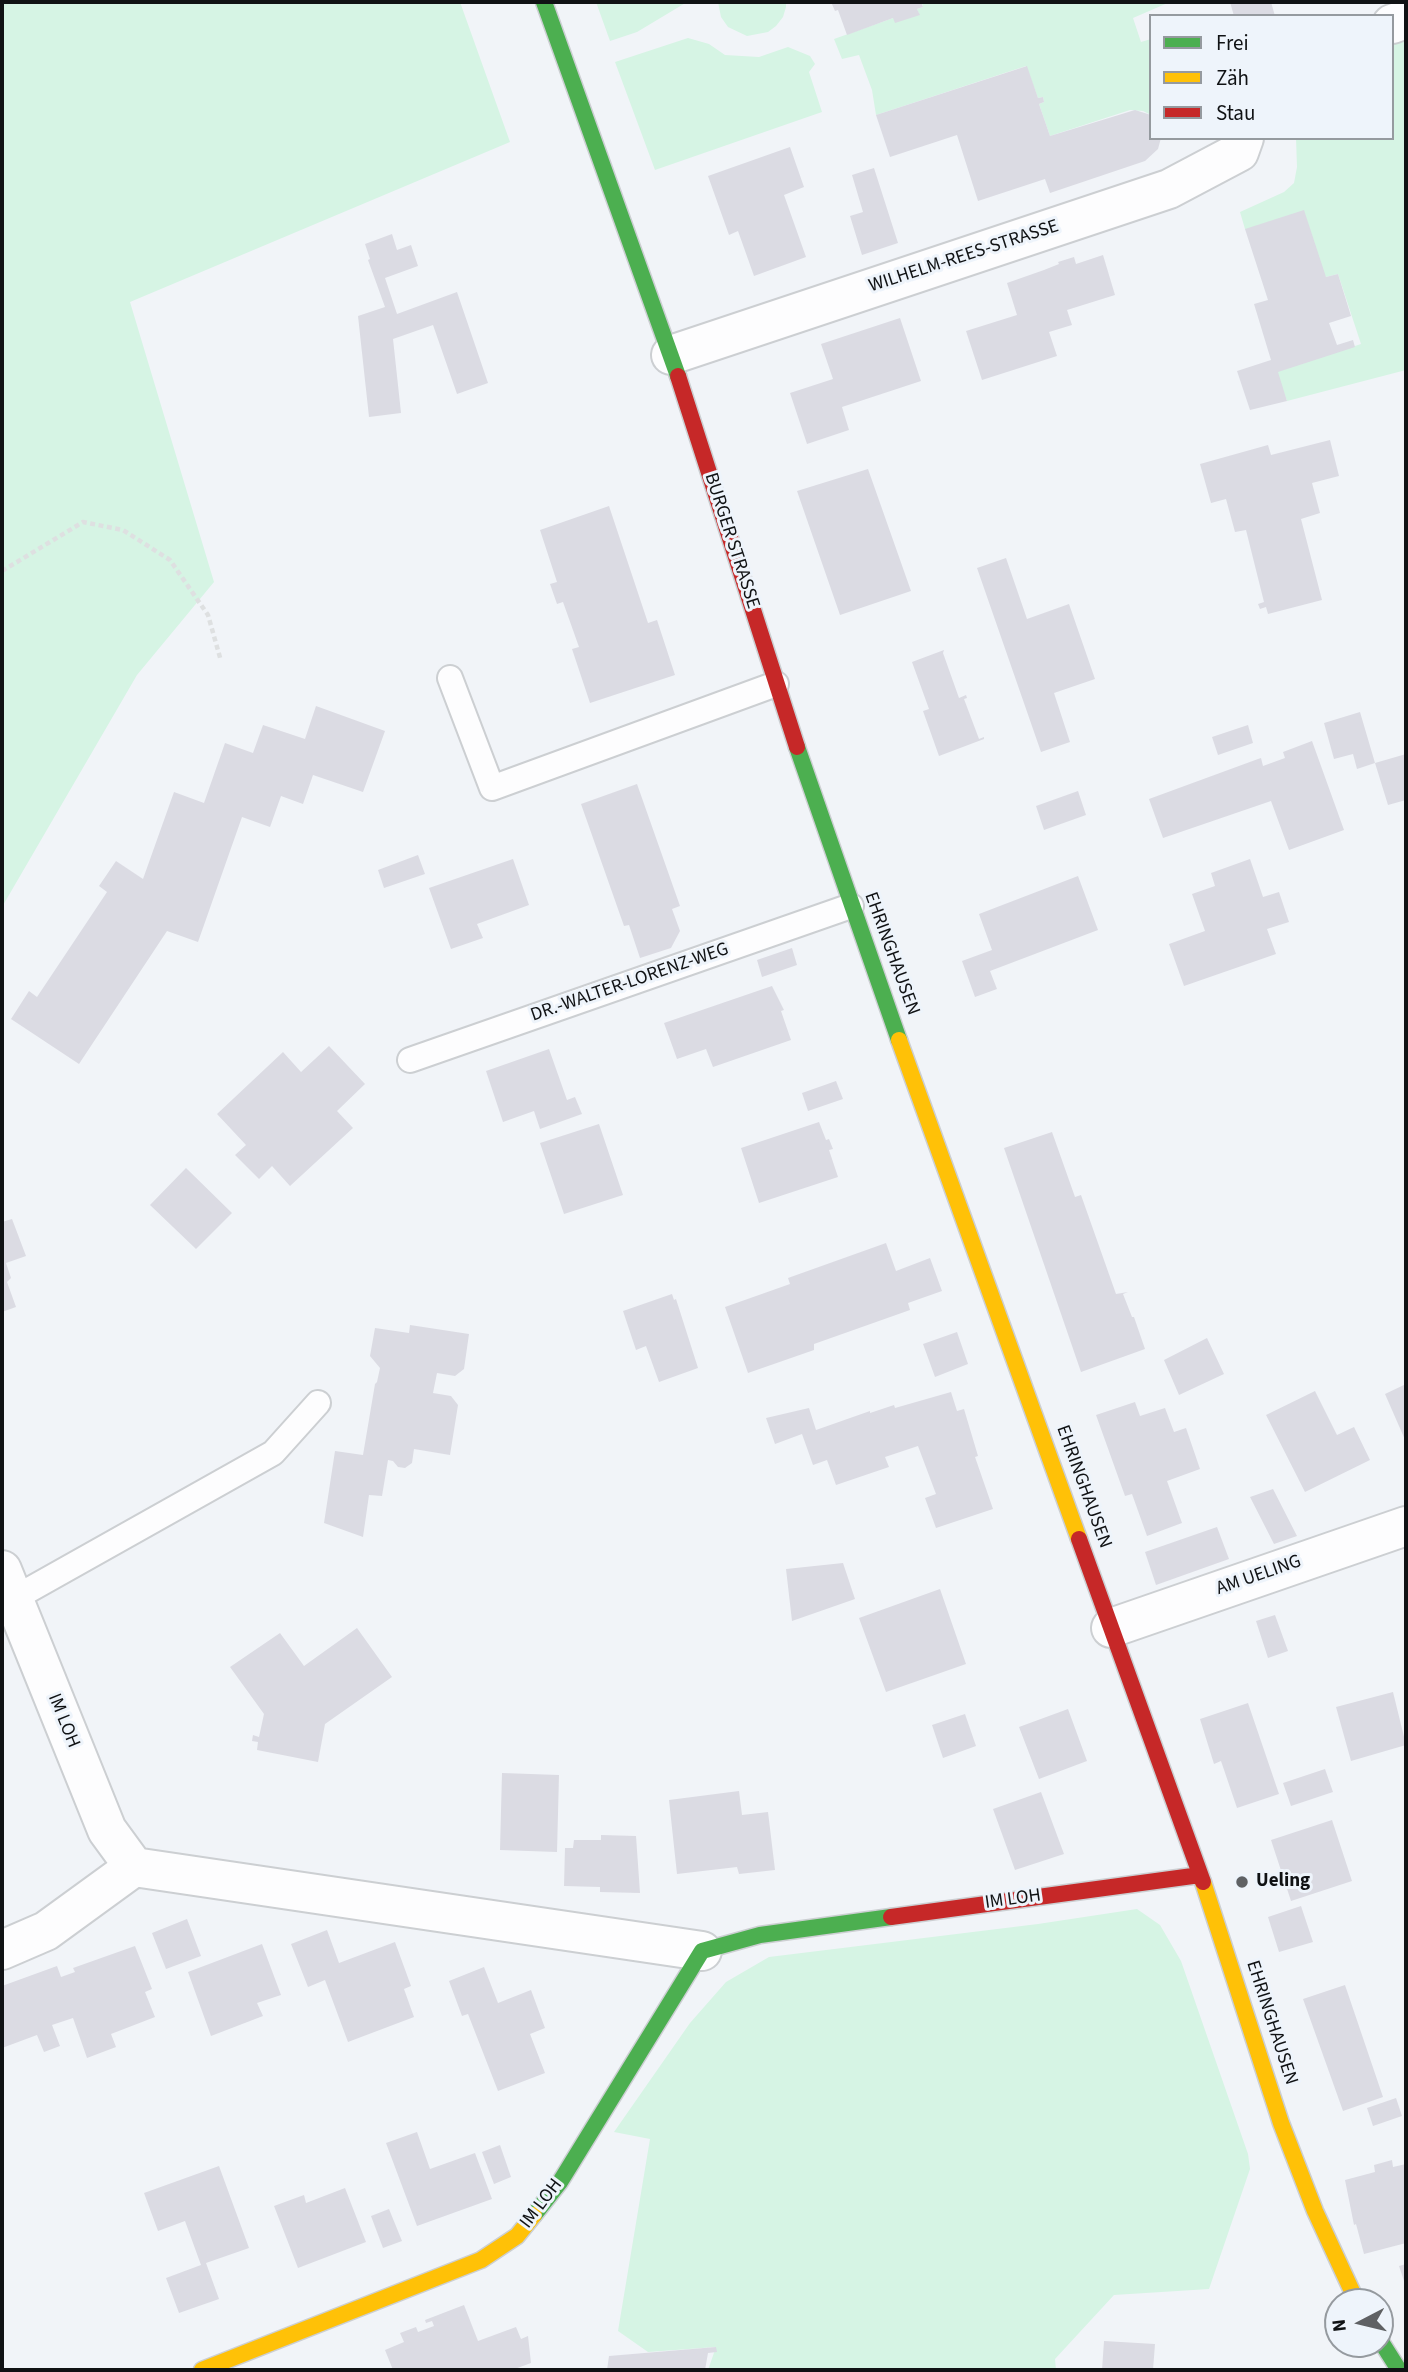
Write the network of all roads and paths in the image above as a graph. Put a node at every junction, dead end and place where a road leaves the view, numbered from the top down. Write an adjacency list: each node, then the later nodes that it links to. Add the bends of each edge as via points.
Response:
1 (544, 2): 3 (main road, BURGER STRASSE)
2 (1243, 140): 3 (street, WILHELM-REES-STRASSE, via 1239,152 1168,189)
3 (671, 355): 7 (main road, BURGER STRASSE)
4 (2, 571): 5 (path, via 83,522 123,530 170,560 208,615)
5 (221, 661)
6 (450, 678): 7 (lane, via 492,788)
7 (776, 684): 8 (main road, EHRINGHAUSEN)
8 (851, 906): 9 (lane, DR.-WALTER-LORENZ-WEG); 13 (main road, EHRINGHAUSEN)
9 (410, 1060)
10 (318, 1403): 12 (lane, via 273,1453)
11 (1406, 1526): 13 (street, AM UELING)
12 (8, 1584): 14 (street, IM LOH, via 107,1830)
13 (1111, 1628): 15 (main road, EHRINGHAUSEN)
14 (134, 1867): 16 (street, via 46,1931); 17 (street, IM LOH)
15 (1200, 1875): 17 (main road, IM LOH, via 760,1935); 18 (main road, EHRINGHAUSEN, via 1281,2123)
16 (2, 1950)
17 (702, 1951): 19 (main road, IM LOH, via 560,2182 517,2236 481,2260)
18 (1350, 2288)
19 (202, 2370)

